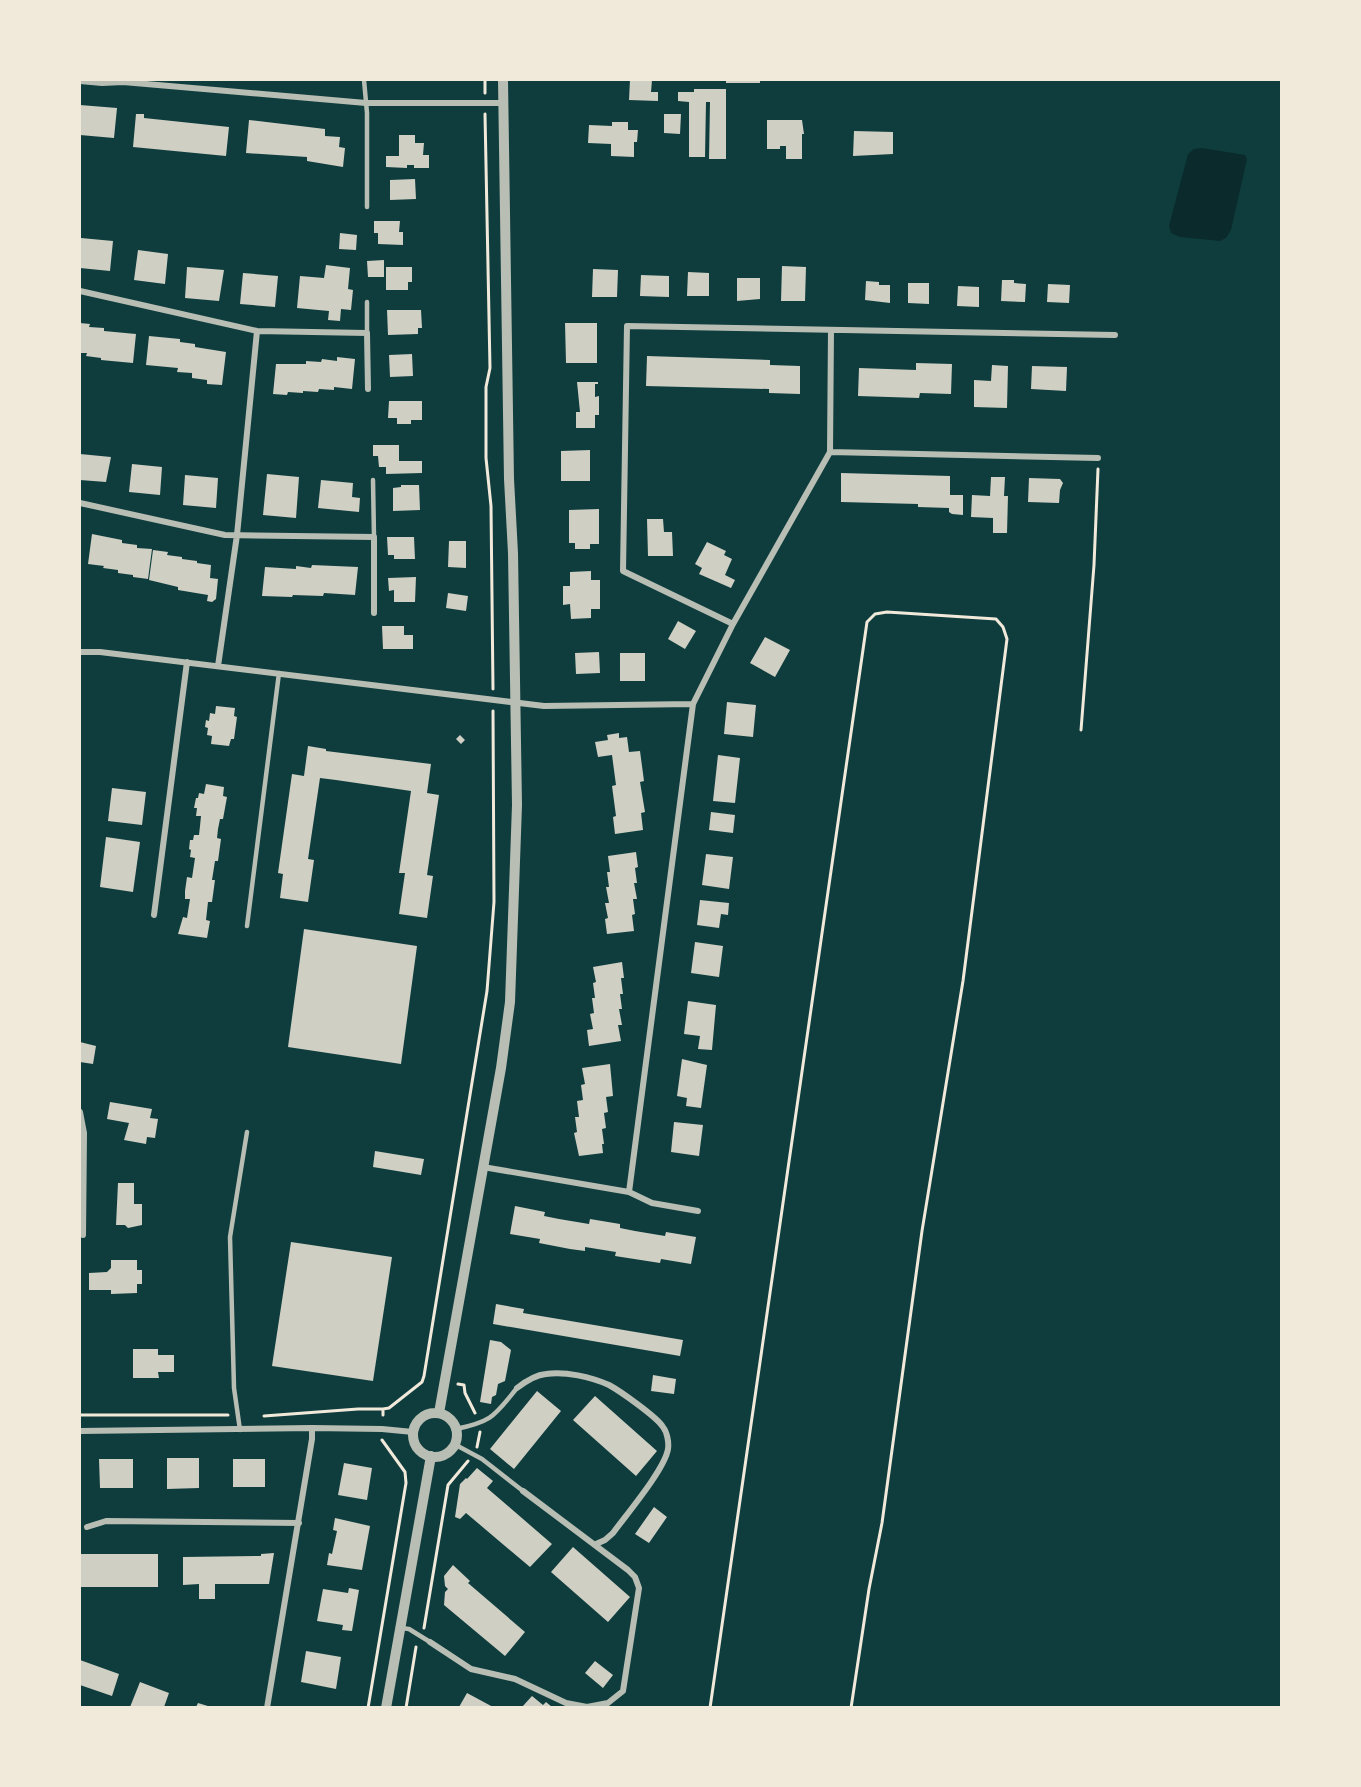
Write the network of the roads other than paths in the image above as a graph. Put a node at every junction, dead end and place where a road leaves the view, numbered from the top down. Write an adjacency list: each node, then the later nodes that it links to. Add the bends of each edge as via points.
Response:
1 (364, 80): 5 (lane)
2 (503, 80): 6 (street)
3 (80, 81): 4 (street)
4 (123, 81): 5 (street)
5 (366, 103): 6 (street); 7 (lane)
6 (503, 103): 27 (street)
7 (367, 207)
8 (80, 291): 11 (street)
9 (367, 302): 12 (lane)
10 (831, 330): 13 (street); 15 (street); 22 (street, via 627,327 622,572)
11 (257, 331): 12 (street); 19 (street)
12 (367, 333): 14 (street)
13 (1115, 334)
14 (368, 389)
15 (830, 452): 16 (street); 22 (street)
16 (1098, 458)
17 (373, 480): 20 (lane)
18 (80, 503): 19 (street)
19 (237, 535): 20 (street); 25 (street)
20 (374, 537): 21 (street)
21 (375, 613)
22 (733, 624): 28 (street)
23 (80, 652): 24 (street)
24 (187, 662): 25 (street); 29 (street)
25 (218, 666): 26 (street)
26 (279, 673): 27 (street); 30 (lane)
27 (516, 703): 28 (street); 33 (street, via 517,834 510,1002)
28 (693, 704): 34 (street)
29 (154, 915)
30 (247, 926)
31 (80, 1112): 36 (street, via 84,1133)
32 (247, 1132): 40 (lane, via 230,1237 234,1388)
33 (483, 1167): 34 (street); 38 (street)
34 (629, 1192): 35 (street, via 652,1203)
35 (698, 1211)
36 (83, 1235)
37 (517, 1388): 41 (lane, via 487,1421); 49 (street, via 546,1374 592,1379 610,1386 663,1426 669,1449 660,1469 613,1533)
38 (439, 1413): 41 (street); 43 (street, via 422,1417)
39 (312, 1428): 40 (street); 43 (street); 47 (street)
40 (240, 1430): 42 (street)
41 (456, 1430): 44 (street)
42 (80, 1431)
43 (413, 1432): 45 (street, via 417,1447)
44 (454, 1444): 45 (street, via 444,1454); 46 (lane, via 482,1459)
45 (431, 1456): 50 (street)
46 (523, 1491): 49 (street)
47 (299, 1523): 48 (street, via 106,1521); 52 (street)
48 (87, 1527)
49 (596, 1544): 51 (street, via 635,1577 639,1588 623,1691 608,1703 587,1707 566,1703 515,1678 471,1669)
50 (400, 1628): 51 (lane, via 410,1629); 53 (street)
51 (430, 1642)
52 (267, 1707)
53 (386, 1707)

